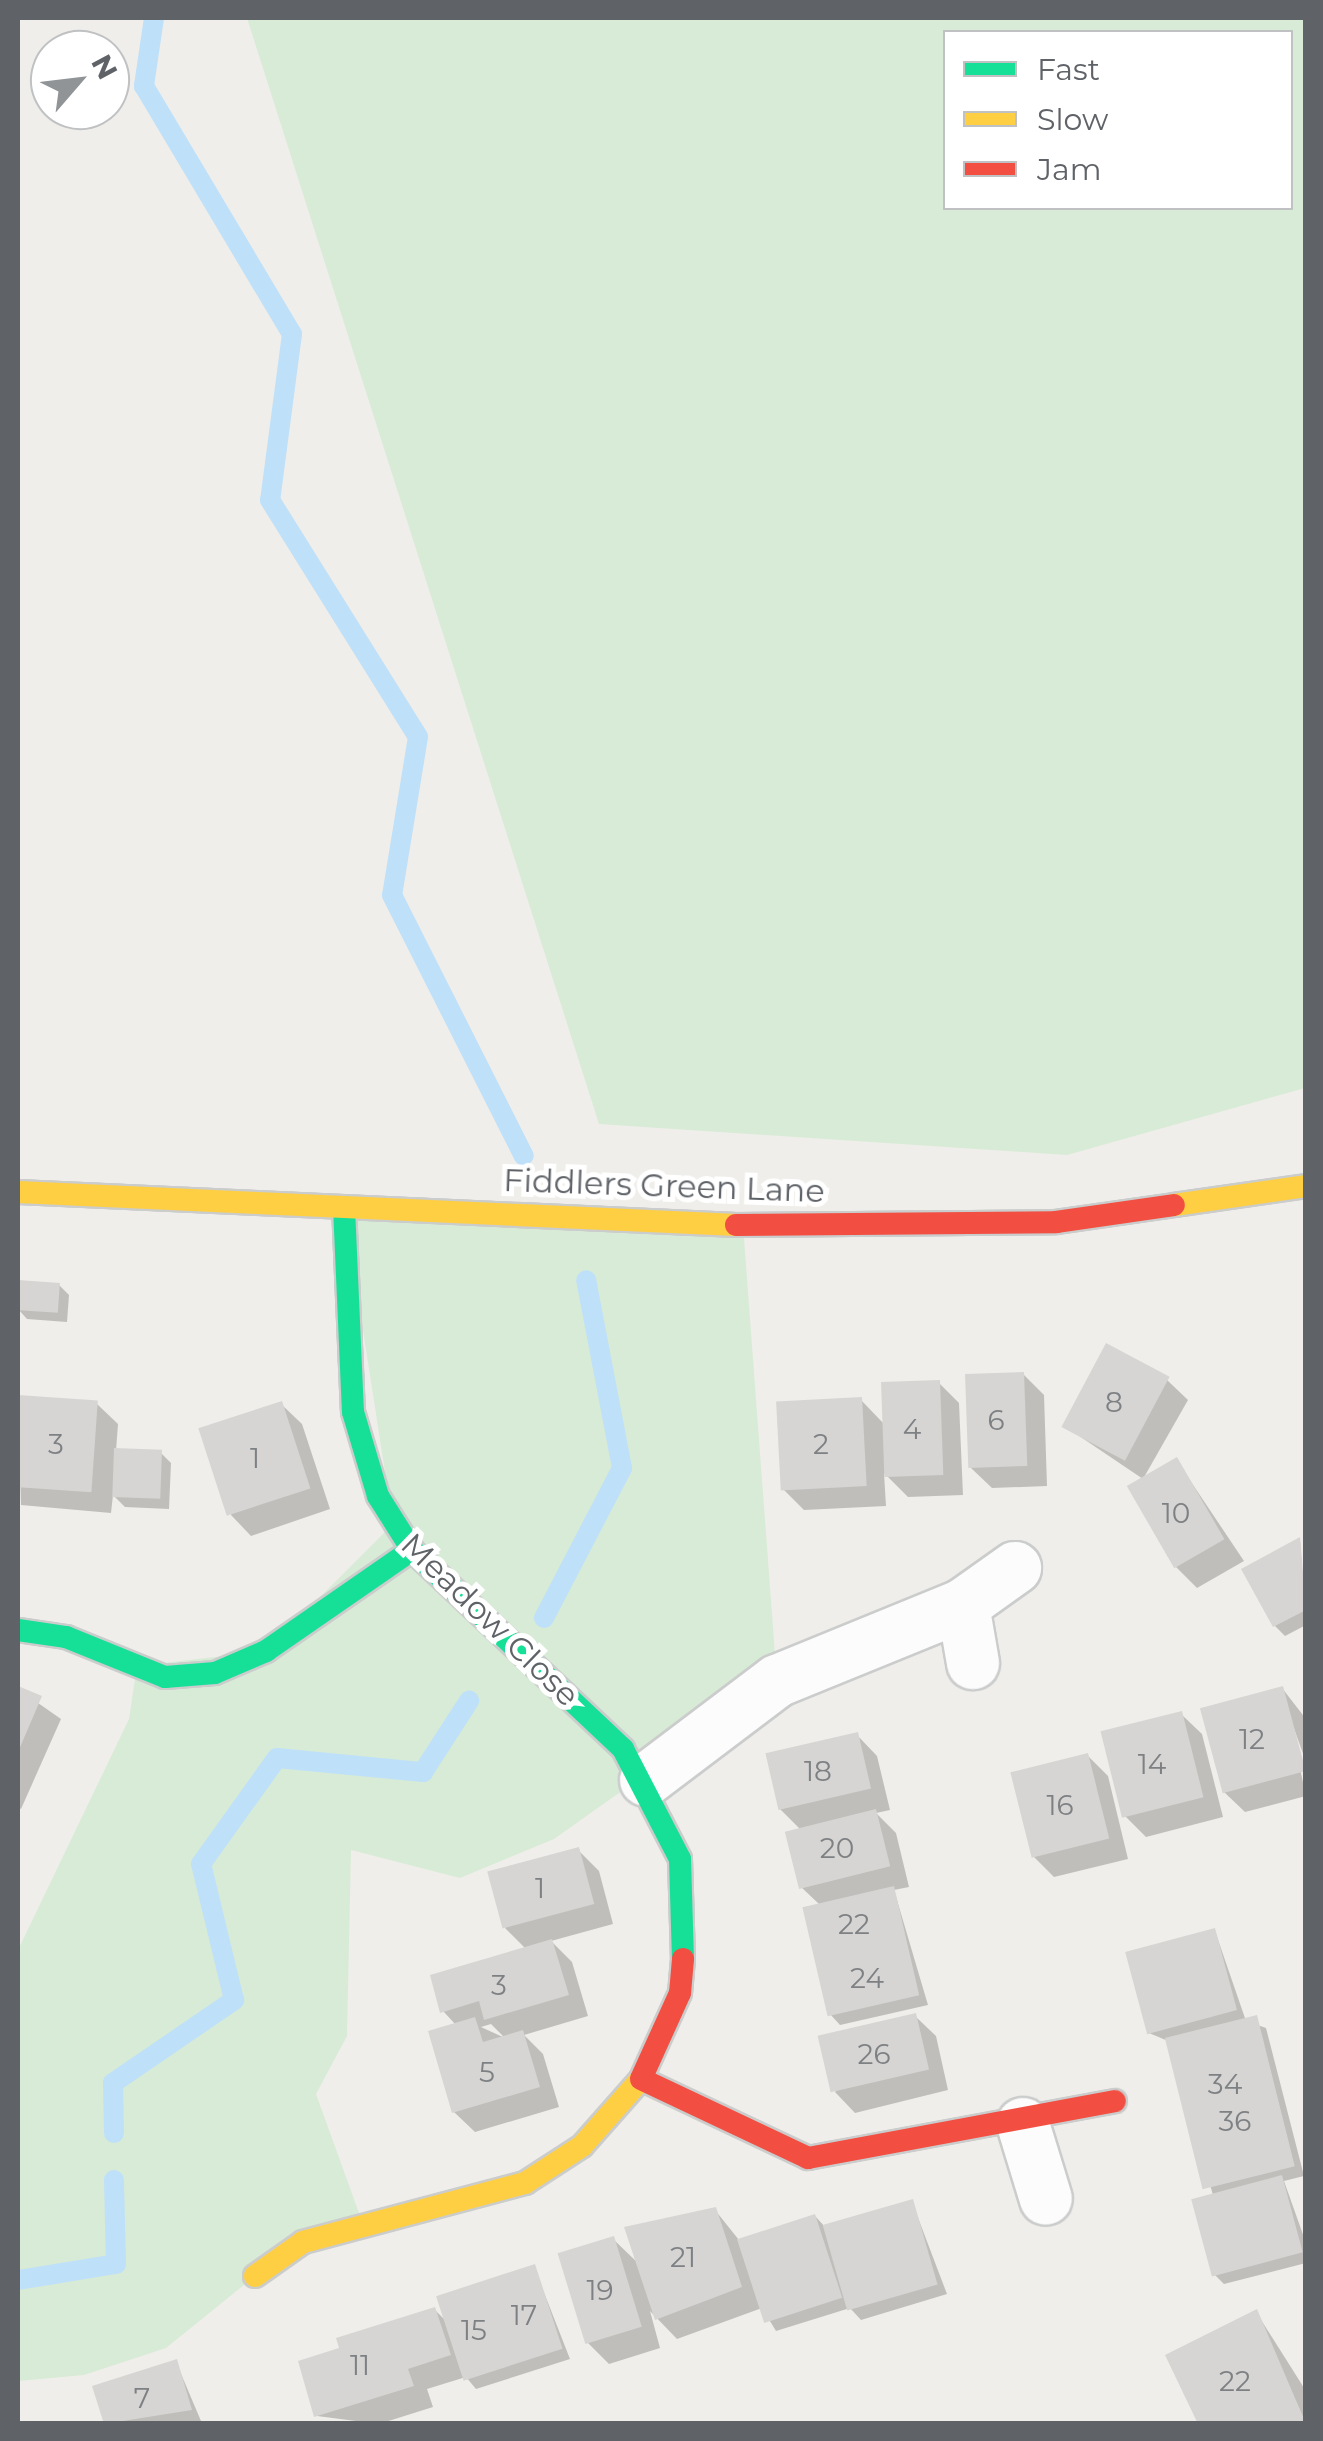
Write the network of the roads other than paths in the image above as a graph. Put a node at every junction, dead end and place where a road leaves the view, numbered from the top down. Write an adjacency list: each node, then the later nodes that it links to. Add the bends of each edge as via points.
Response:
1 (1306, 1186): 3 (street, Fiddlers Green Lane, via 1056,1222 743,1225)
2 (18, 1192): 3 (street, Fiddlers Green Lane)
3 (344, 1206): 4 (street, Meadow Close, via 356,1426 378,1496)
4 (412, 1550): 7 (street, via 266,1651 215,1673 166,1677 66,1637); 9 (street, Meadow Close)
5 (1015, 1568): 6 (street)
6 (963, 1604): 8 (street); 9 (street, via 777,1681)
7 (18, 1630)
8 (973, 1664)
9 (646, 1780): 10 (street, Meadow Close, via 680,1860 688,1946 675,2008)
10 (641, 2079): 12 (street, via 808,2158); 14 (street, Meadow Close, via 582,2146 524,2183 303,2242)
11 (1114, 2100): 12 (street)
12 (1023, 2124): 13 (street)
13 (1046, 2199)
14 (255, 2276)

